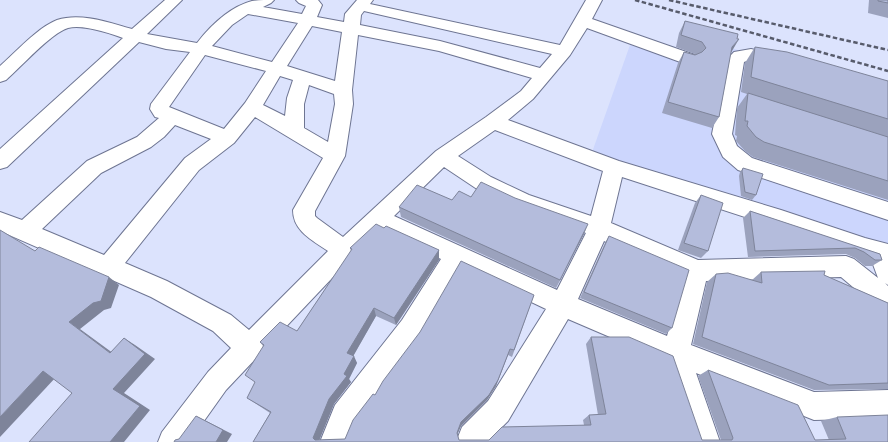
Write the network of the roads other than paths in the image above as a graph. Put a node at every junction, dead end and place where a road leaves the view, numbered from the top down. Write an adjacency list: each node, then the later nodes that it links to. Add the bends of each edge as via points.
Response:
1 (174, 0): 10 (street)
2 (266, 0): 6 (street)
3 (304, 0): 7 (street, via 314,5)
4 (588, 1): 8 (street)
5 (363, 3): 9 (street, via 353,14); 12 (street)
6 (246, 9): 7 (street); 11 (street, via 224,24)
7 (308, 20): 9 (street); 15 (street)
8 (583, 21): 12 (street); 13 (street)
9 (351, 29): 16 (street, via 440,46); 19 (street)
10 (136, 37): 11 (street); 17 (street, via 85,24 62,24); 27 (street)
11 (201, 49): 15 (street); 21 (street, via 160,104 158,109)
12 (564, 51): 16 (street)
13 (689, 59)
14 (792, 65): 29 (street, via 751,55 740,55 736,59 737,100 722,134 725,147 745,164)
15 (276, 68): 18 (street); 20 (street)
16 (544, 75): 22 (street, via 527,95)
17 (0, 76)
18 (303, 77): 19 (street); 23 (street, via 293,110)
19 (343, 90): 25 (street, via 344,104)
20 (252, 108): 23 (street); 24 (street)
21 (172, 116): 24 (street); 33 (street, via 144,142 94,167)
22 (492, 122): 26 (street); 28 (street)
23 (295, 132): 25 (street)
24 (227, 138): 36 (street, via 192,164)
25 (335, 156): 34 (street, via 307,203 304,219 309,226)
26 (443, 156): 30 (street); 32 (street, via 484,183 521,201)
27 (0, 161)
28 (614, 168): 32 (street); 38 (street, via 880,251)
29 (888, 211)
30 (377, 219): 34 (street); 35 (street)
31 (0, 220): 33 (street)
32 (598, 228): 37 (street); 40 (street)
33 (25, 231): 36 (street)
34 (344, 250): 41 (street)
35 (456, 254): 40 (street); 47 (street, via 411,329 345,415)
36 (108, 267): 41 (street, via 159,289 222,323)
37 (697, 271): 39 (street, via 846,266); 42 (street)
38 (888, 274)
39 (888, 301)
40 (562, 304): 42 (street); 48 (street, via 498,411 472,437)
41 (250, 348): 46 (street, via 217,381)
42 (676, 352): 43 (street); 49 (street)
43 (795, 399): 44 (street, via 814,406); 45 (street)
44 (888, 404)
45 (808, 428)
46 (172, 442)
47 (334, 442)
48 (472, 442)
49 (706, 442)

